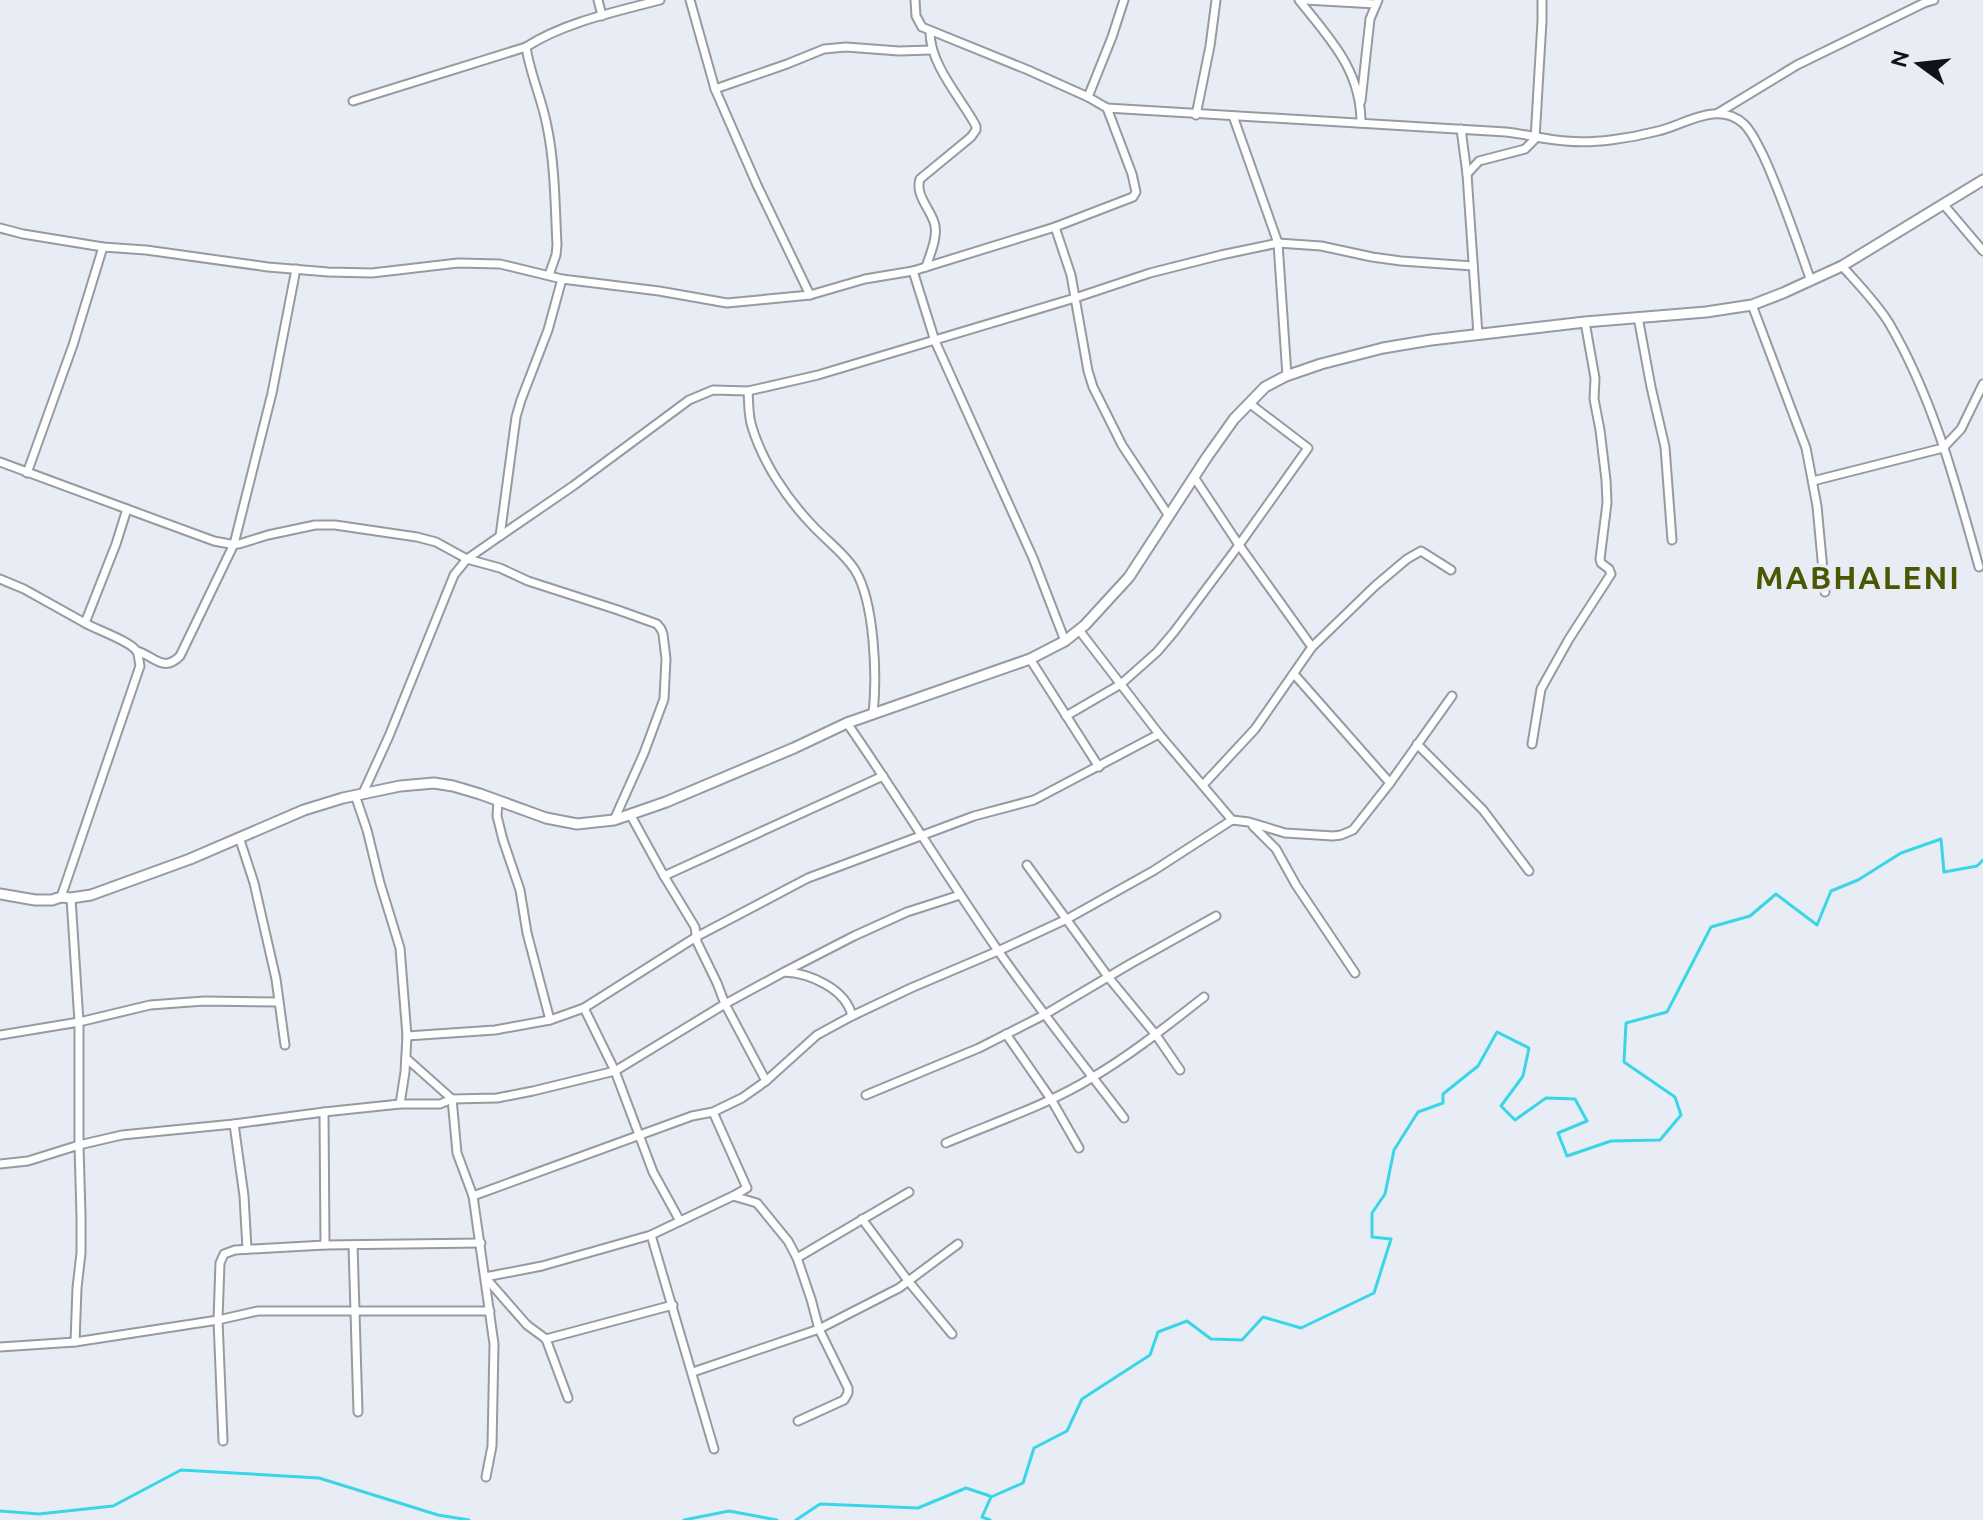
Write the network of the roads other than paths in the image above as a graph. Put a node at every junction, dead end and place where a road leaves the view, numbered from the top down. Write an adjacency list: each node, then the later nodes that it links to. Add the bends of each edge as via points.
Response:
1 (598, 0): 11 (street)
2 (660, 0): 11 (street)
3 (690, 0): 15 (street)
4 (915, 0): 12 (street, via 918,22)
5 (1124, 0): 16 (street)
6 (1216, 0): 21 (street)
7 (1302, 0): 10 (street); 18 (street, via 1344,58)
8 (1542, 0): 25 (street)
9 (1934, 0): 20 (street, via 1797,65)
10 (1377, 2): 18 (street, via 1370,19)
11 (602, 16): 13 (street)
12 (930, 32): 14 (street); 16 (street)
13 (526, 47): 17 (street); 39 (street, via 551,156 557,245)
14 (932, 50): 15 (street, via 824,49); 36 (street, via 976,130 918,183 935,225)
15 (715, 89): 42 (street)
16 (1088, 97): 19 (street)
17 (353, 101)
18 (1361, 104): 23 (street)
19 (1107, 108): 21 (street); 29 (street, via 1135,195)
20 (1718, 113): 25 (street, via 1659,131 1607,139 1570,142); 41 (street, via 1735,117 1753,135)
21 (1196, 115): 22 (street)
22 (1233, 116): 23 (street); 31 (street)
23 (1361, 123): 24 (street)
24 (1461, 129): 25 (street); 26 (street)
25 (1535, 136): 26 (street, via 1529,146 1479,161)
26 (1467, 174): 34 (street)
27 (1983, 180): 28 (street)
28 (1944, 205): 33 (street); 35 (street)
29 (1055, 227): 36 (street); 43 (street)
30 (0, 228): 32 (street)
31 (1278, 243): 34 (street); 43 (street, via 1150,273); 49 (street)
32 (103, 247): 37 (street); 55 (street)
33 (1983, 251)
34 (1473, 266): 47 (street)
35 (1842, 266): 41 (street); 53 (street, via 1888,322 1920,382)
36 (926, 267): 38 (street)
37 (296, 269): 39 (street, via 372,273 478,263); 62 (street)
38 (913, 271): 42 (street); 48 (street)
39 (549, 275): 40 (street)
40 (562, 279): 42 (street, via 727,303); 60 (street, via 516,417)
41 (1811, 281): 44 (street)
42 (810, 295)
43 (1075, 298): 48 (street); 59 (street, via 1096,395)
44 (1752, 305): 45 (street); 57 (street, via 1806,448)
45 (1638, 317): 46 (street); 61 (street, via 1665,447)
46 (1585, 322): 47 (street); 83 (street, via 1606,480 1600,559 1611,574 1541,689)
47 (1478, 335): 49 (street, via 1383,348)
48 (935, 341): 51 (street); 71 (street)
49 (1287, 376): 52 (street)
50 (1983, 384): 53 (street, via 1961,429)
51 (748, 391): 60 (street, via 713,390 689,400); 78 (street, via 751,425 770,467 798,510 846,557 863,586 876,666)
52 (1249, 403): 56 (street); 63 (street, via 1308,448)
53 (1943, 448): 57 (street); 65 (street)
54 (0, 462): 55 (street)
55 (27, 473): 58 (street)
56 (1194, 477): 59 (street); 63 (street)
57 (1813, 481): 68 (street)
58 (127, 509): 62 (street); 69 (street)
59 (1169, 516): 70 (street, via 1129,577)
60 (500, 536): 64 (street)
61 (1672, 540)
62 (234, 544): 64 (street, via 304,526 335,525 436,542); 73 (street, via 180,656 162,663)
63 (1239, 545): 72 (street); 76 (street, via 1174,632)
64 (467, 559): 88 (street, via 449,585 389,736); 91 (street, via 661,629 664,699)
65 (1979, 567)
66 (1451, 570): 72 (street, via 1417,552)
67 (0, 579): 69 (street)
68 (1825, 592)
69 (85, 623): 73 (street)
70 (1079, 630): 71 (street); 76 (street)
71 (1065, 641): 74 (street)
72 (1312, 647): 75 (street)
73 (137, 651): 101 (street, via 137,677)
74 (1030, 659): 78 (street); 79 (street)
75 (1294, 674): 86 (street); 87 (street, via 1255,729)
76 (1121, 684): 79 (street); 81 (street)
77 (1452, 696): 82 (street)
78 (873, 714): 80 (street)
79 (1066, 716): 84 (street)
80 (847, 723): 85 (street); 90 (street)
81 (1159, 734): 84 (street); 87 (street)
82 (1417, 744): 86 (street); 97 (street, via 1483,810)
83 (1532, 744)
84 (1099, 767): 94 (street, via 1034,800)
85 (883, 776): 94 (street); 98 (street)
86 (1390, 783): 93 (street, via 1353,830 1341,835 1285,833)
87 (1203, 785): 92 (street)
88 (359, 794): 89 (street, via 434,783); 95 (street); 120 (street, via 400,948)
89 (498, 801): 91 (street, via 561,822); 115 (street, via 497,816)
90 (630, 814): 91 (street); 98 (street)
91 (614, 820)
92 (1232, 820): 93 (street); 103 (street)
93 (1249, 822): 107 (street, via 1276,849)
94 (920, 835): 100 (street); 104 (street, via 808,878)
95 (239, 837): 101 (street, via 91,895); 110 (street)
96 (1027, 865): 103 (street)
97 (1529, 871)
98 (664, 876): 104 (street)
99 (0, 894): 101 (street, via 35,900)
100 (960, 895): 105 (street); 106 (street, via 907,912)
101 (66, 897): 116 (street)
102 (1216, 916): 108 (street)
103 (1067, 919): 105 (street); 108 (street)
104 (696, 937): 111 (street); 112 (street)
105 (998, 951): 113 (street); 114 (street)
106 (784, 972): 111 (street); 114 (street, via 833,989 846,1000)
107 (1355, 973)
108 (1109, 978): 113 (street); 119 (street)
109 (1204, 997): 119 (street)
110 (278, 1002): 116 (street, via 150,1005); 121 (street)
111 (725, 1004): 124 (street); 126 (street)
112 (584, 1008): 115 (street); 124 (street)
113 (1044, 1015): 117 (street); 125 (street)
114 (852, 1016): 126 (street, via 817,1035)
115 (550, 1020): 120 (street, via 474,1033)
116 (79, 1022): 118 (street); 137 (street)
117 (1006, 1034): 127 (street); 129 (street)
118 (0, 1035)
119 (1156, 1035): 123 (street); 125 (street)
120 (407, 1036): 122 (street)
121 (285, 1045)
122 (406, 1058): 128 (street); 130 (street)
123 (1180, 1070)
124 (615, 1071): 128 (street, via 497,1098); 135 (street)
125 (1093, 1078): 129 (street); 133 (street)
126 (766, 1081): 132 (street)
127 (866, 1095)
128 (452, 1099): 130 (street); 141 (street, via 457,1153)
129 (1051, 1099): 136 (street); 138 (street)
130 (400, 1104): 131 (street)
131 (324, 1112): 134 (street); 148 (street)
132 (713, 1112): 135 (street); 142 (street, via 747,1188)
133 (1124, 1118)
134 (234, 1124): 137 (street, via 122,1135); 150 (street)
135 (638, 1136): 141 (street); 144 (street)
136 (946, 1143)
137 (79, 1145): 139 (street); 161 (street, via 81,1253)
138 (1079, 1148)
139 (0, 1164)
140 (909, 1192): 143 (street)
141 (473, 1196): 146 (street)
142 (733, 1196): 144 (street); 151 (street, via 757,1203)
143 (862, 1219): 151 (street); 153 (street)
144 (680, 1221): 145 (street)
145 (651, 1235): 152 (street); 154 (street)
146 (481, 1243): 149 (street); 152 (street)
147 (958, 1244): 153 (street)
148 (325, 1245): 149 (street); 150 (street)
149 (353, 1245): 155 (street)
150 (247, 1249): 157 (street, via 226,1252 221,1259)
151 (797, 1258): 158 (street)
152 (485, 1277): 156 (street); 160 (street)
153 (909, 1282): 158 (street); 159 (street)
154 (673, 1305): 160 (street); 163 (street)
155 (355, 1311): 156 (street); 157 (street, via 258,1311); 165 (street)
156 (490, 1311): 169 (street, via 494,1408)
157 (218, 1320): 161 (street); 167 (street)
158 (819, 1329): 163 (street); 166 (street, via 848,1393 839,1403)
159 (952, 1334)
160 (546, 1339): 164 (street)
161 (75, 1342): 162 (street)
162 (0, 1347)
163 (693, 1372): 168 (street)
164 (568, 1398)
165 (358, 1412)
166 (798, 1421)
167 (223, 1441)
168 (714, 1449)
169 (486, 1477)

